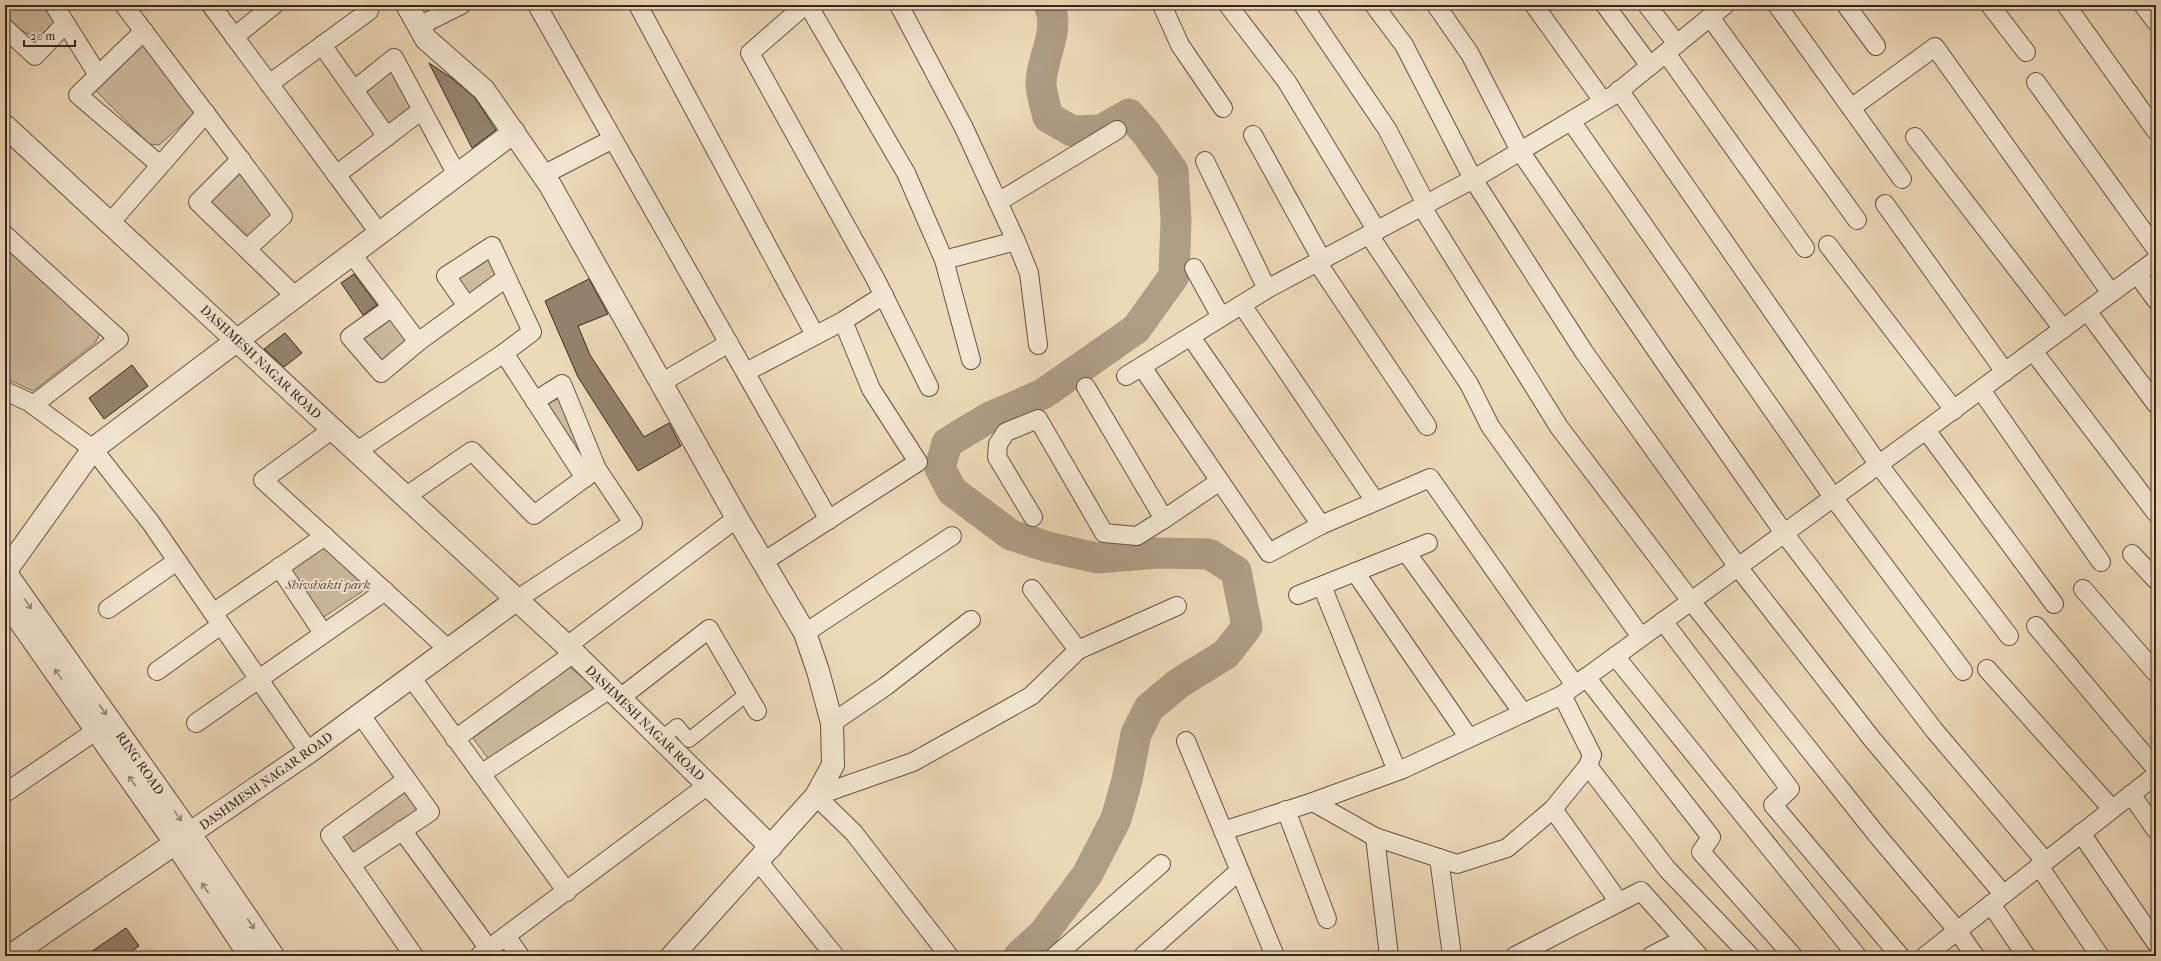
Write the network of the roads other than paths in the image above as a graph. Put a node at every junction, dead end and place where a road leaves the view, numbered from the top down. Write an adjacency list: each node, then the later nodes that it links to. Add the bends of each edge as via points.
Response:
1 (54, 5): 28 (street)
2 (124, 5): 31 (street)
3 (211, 5): 32 (street)
4 (274, 5): 32 (street)
5 (366, 5): 33 (street, via 369,11)
6 (407, 5): 29 (street)
7 (461, 5): 29 (street)
8 (537, 5): 56 (street)
9 (638, 5): 98 (street)
10 (805, 5): 88 (street, via 750,53)
11 (808, 5): 80 (street, via 906,174)
12 (900, 5): 66 (street, via 964,128)
13 (1162, 5): 44 (street, via 1180,45)
14 (1228, 5): 71 (street, via 1288,82)
15 (1303, 5): 68 (street, via 1387,129)
16 (1374, 5): 64 (street, via 1404,45)
17 (1436, 5): 57 (street, via 1470,54)
18 (1534, 5): 43 (street)
19 (1605, 5): 37 (street)
20 (1647, 5): 35 (street)
21 (1777, 5): 45 (street)
22 (1846, 5): 34 (street)
23 (1990, 5): 36 (street)
24 (2066, 5): 51 (street)
25 (2143, 5): 27 (street)
26 (1719, 9): 35 (street); 69 (street)
27 (2156, 22)
28 (65, 24): 30 (street, via 35,56); 38 (street)
29 (419, 26): 52 (street, via 426,39 484,90)
30 (5, 28)
31 (144, 31): 38 (street); 47 (street)
32 (234, 37): 40 (street)
33 (322, 46): 40 (street); 41 (street)
34 (1876, 46)
35 (1671, 49): 37 (street); 76 (street)
36 (2026, 52)
37 (1650, 66): 42 (street)
38 (98, 75): 60 (street, via 78,94)
39 (2036, 82): 78 (street)
40 (269, 84): 61 (street)
41 (354, 90): 46 (street, via 394,58); 54 (street)
42 (1619, 90): 43 (street); 125 (street)
43 (1603, 101): 48 (street)
44 (1223, 108)
45 (1851, 108): 65 (street); 87 (street, via 1935,47)
46 (422, 110): 54 (street); 62 (street)
47 (206, 113): 58 (street); 60 (street)
48 (1571, 121): 57 (street); 129 (street)
49 (5, 126): 70 (street, DASHMESH NAGAR ROAD)
50 (1117, 130): 66 (street)
51 (2156, 131)
52 (514, 132): 62 (street); 63 (street)
53 (1253, 135): 82 (street)
54 (387, 137): 61 (street)
55 (1915, 137): 97 (street)
56 (613, 139): 63 (street); 102 (street)
57 (1520, 151): 64 (street); 137 (street)
58 (241, 159): 77 (street, via 283,216); 77 (street, via 198,202)
59 (1205, 161): 86 (street)
60 (160, 166): 70 (street)
61 (336, 175): 72 (street)
62 (456, 175): 72 (street)
63 (543, 175): 111 (street)
64 (1473, 179): 68 (street); 146 (street, via 1584,352)
65 (1902, 179)
66 (998, 202): 74 (street)
67 (1885, 204): 109 (street)
68 (1424, 205): 71 (street); 158 (street, via 1559,427)
69 (1857, 220)
70 (110, 223): 100 (street, DASHMESH NAGAR ROAD)
71 (1373, 233): 82 (street); 169 (street, via 1469,384 1490,426)
72 (380, 234): 79 (street)
73 (5, 236): 118 (street, via 118,339)
74 (1016, 241): 80 (street); 103 (street, via 1029,273)
75 (1828, 245): 119 (street)
76 (1805, 248)
77 (247, 249): 89 (street)
78 (2156, 249)
79 (352, 254): 89 (street); 93 (street)
80 (944, 260): 106 (street)
81 (2156, 260): 84 (street)
82 (1319, 261): 86 (street); 120 (street)
83 (1194, 268): 95 (street)
84 (2137, 274): 87 (street); 90 (street)
85 (506, 278): 92 (street); 92 (street, via 492,246 446,276); 105 (street, via 532,332)
86 (1267, 289): 91 (street)
87 (2111, 293): 94 (street)
88 (884, 295): 96 (street); 112 (street)
89 (296, 297): 100 (street)
90 (2156, 300)
91 (1242, 305): 95 (street); 130 (street)
92 (467, 306): 101 (street)
93 (392, 307): 101 (street); 101 (street, via 350,337 381,372)
94 (2087, 311): 97 (street); 117 (street)
95 (1222, 318): 99 (street)
96 (843, 321): 98 (street); 135 (street, via 871,389 918,462)
97 (2063, 329): 104 (street)
98 (815, 335): 108 (street)
99 (1191, 337): 107 (street); 136 (street)
100 (238, 340): 121 (street, DASHMESH NAGAR ROAD); 123 (street)
101 (418, 342)
102 (729, 343): 108 (street); 111 (street)
103 (1038, 345)
104 (2033, 351): 109 (street); 131 (street)
105 (504, 353): 116 (street); 124 (street)
106 (971, 360)
107 (1142, 367): 110 (street); 127 (street)
108 (746, 372): 135 (street)
109 (2005, 372): 114 (street)
110 (1126, 376)
111 (661, 383): 133 (street)
112 (930, 386)
113 (1086, 387): 134 (street)
114 (1981, 390): 119 (street); 145 (street)
115 (5, 391): 118 (street)
116 (535, 401): 126 (street); 126 (street, via 562,384)
117 (2156, 404)
118 (33, 405): 123 (street)
119 (1954, 410): 122 (street)
120 (1427, 426)
121 (332, 429): 124 (street, DASHMESH NAGAR ROAD); 138 (street, via 263,480)
122 (1926, 430): 125 (street); 159 (street)
123 (93, 449): 143 (street); 148 (street)
124 (357, 452): 128 (street, DASHMESH NAGAR ROAD)
125 (1879, 465): 129 (street); 168 (street)
126 (591, 474): 128 (street, via 534,515 472,451); 157 (street, via 633,523)
127 (1220, 481): 134 (street); 136 (street, via 1269,553)
128 (405, 497): 157 (street, DASHMESH NAGAR ROAD)
129 (1834, 497): 137 (street); 176 (street)
130 (1375, 501): 136 (street); 180 (street, via 1430,478)
131 (2156, 513)
132 (1033, 517): 134 (street, via 997,457 998,444 1006,432 1038,419 1104,533 1137,536)
133 (737, 518): 144 (street); 171 (street)
134 (1164, 519)
135 (829, 520): 144 (street)
136 (1321, 525)
137 (1784, 533): 146 (street); 216 (street, via 1934,730)
138 (325, 536): 147 (street); 154 (street)
139 (952, 536): 167 (street)
140 (1428, 543): 141 (street)
141 (1406, 552): 149 (street); 184 (street)
142 (2132, 554): 150 (street)
143 (177, 561): 161 (street); 162 (street)
144 (763, 562): 167 (street)
145 (2101, 562)
146 (1738, 566): 158 (street); 221 (street)
147 (279, 568): 162 (street); 166 (street)
148 (5, 572): 213 (street, RING ROAD, one-way to 213)
149 (1355, 572): 151 (street); 189 (street)
150 (2156, 580)
151 (1322, 586): 155 (street); 196 (street)
152 (1032, 589): 172 (street)
153 (2084, 589): 177 (street)
154 (385, 591): 166 (street); 170 (street)
155 (1298, 596)
156 (5, 600): 188 (street, RING ROAD, one-way to 156)
157 (516, 600): 170 (street, DASHMESH NAGAR ROAD); 171 (street, DASHMESH NAGAR ROAD)
158 (1691, 601): 164 (street); 224 (street, via 1877,835)
159 (2054, 604)
160 (1177, 606): 172 (street)
161 (108, 609)
162 (217, 619): 175 (street); 179 (street)
163 (972, 620): 187 (street, via 886,686)
164 (1663, 621): 169 (street); 247 (street, via 1790,790 1773,805)
165 (2036, 626): 195 (street)
166 (323, 633): 179 (street)
167 (805, 633): 187 (street)
168 (2009, 636)
169 (1641, 637): 173 (street)
170 (449, 650): 178 (street, DASHMESH NAGAR ROAD)
171 (570, 650): 181 (street, DASHMESH NAGAR ROAD); 190 (street)
172 (1078, 650): 203 (street, via 1031,696 913,762)
173 (1615, 656): 180 (street); 246 (street)
174 (1987, 669): 206 (street)
175 (157, 670)
176 (1962, 671)
177 (2156, 673)
178 (411, 677): 185 (street, DASHMESH NAGAR ROAD); 190 (street)
179 (258, 678): 186 (street); 193 (street)
180 (1574, 685): 184 (street); 194 (street, via 1592,755); 245 (street, via 1712,837 1701,852)
181 (615, 693): 182 (street, via 709,629); 191 (street, DASHMESH NAGAR ROAD); 197 (street)
182 (747, 694): 183 (street); 191 (street, via 688,740 677,726)
183 (757, 711)
184 (1523, 713): 189 (street)
185 (360, 714): 193 (street, DASHMESH NAGAR ROAD); 199 (street)
186 (196, 723)
187 (832, 723): 203 (street, via 833,764)
188 (97, 730): 201 (street); 213 (street, RING ROAD, one-way to 188)
189 (1469, 738): 196 (street)
190 (456, 739): 197 (street)
191 (661, 739): 200 (street, DASHMESH NAGAR ROAD)
192 (1186, 741): 210 (street)
193 (309, 752): 213 (street, DASHMESH NAGAR ROAD)
194 (1588, 766): 205 (street); 244 (street, via 1668,869)
195 (2156, 769)
196 (1397, 771): 204 (street)
197 (481, 774): 220 (street)
198 (2156, 775): 202 (street)
199 (406, 780): 208 (street, via 430,812); 218 (street, via 330,835)
200 (708, 785): 214 (street, DASHMESH NAGAR ROAD); 220 (street)
201 (5, 793)
202 (2131, 794): 206 (street); 209 (street)
203 (816, 796): 214 (street); 235 (street, via 854,833)
204 (1314, 802): 207 (street); 212 (street)
205 (1553, 809): 215 (street, via 1507,848 1457,864); 222 (street)
206 (2112, 809): 211 (street)
207 (1286, 810): 210 (street); 223 (street)
208 (402, 830): 218 (street); 228 (street)
209 (2156, 830)
210 (1223, 831): 219 (street)
211 (2081, 833): 216 (street); 227 (street)
212 (1375, 837): 215 (street); 239 (street)
213 (183, 839): 229 (street, RING ROAD); 230 (street, DASHMESH NAGAR ROAD)
214 (765, 854): 233 (street); 234 (street)
215 (1439, 858): 240 (street)
216 (2042, 863): 221 (street); 251 (street)
217 (1161, 864): 236 (street)
218 (351, 865): 231 (street)
219 (1240, 871): 237 (street); 238 (street)
220 (567, 892): 225 (street)
221 (1997, 899): 224 (street); 250 (street)
222 (1619, 902): 226 (street, via 1641,890); 241 (street)
223 (1328, 919)
224 (1957, 930): 248 (street); 249 (street)
225 (506, 936): 228 (street); 232 (street)
226 (1684, 939): 242 (street); 243 (street)
227 (2156, 943)
228 (484, 952)
229 (263, 955)
230 (10, 956)
231 (414, 956)
232 (520, 956)
233 (672, 956)
234 (835, 956)
235 (949, 956)
236 (1055, 956)
237 (1143, 956)
238 (1275, 956)
239 (1389, 956)
240 (1452, 956)
241 (1515, 956)
242 (1651, 956)
243 (1699, 956)
244 (1750, 956)
245 (1793, 956)
246 (1857, 956)
247 (1900, 956)
248 (1925, 956)
249 (1975, 956)
250 (2026, 956)
251 (2100, 956)

